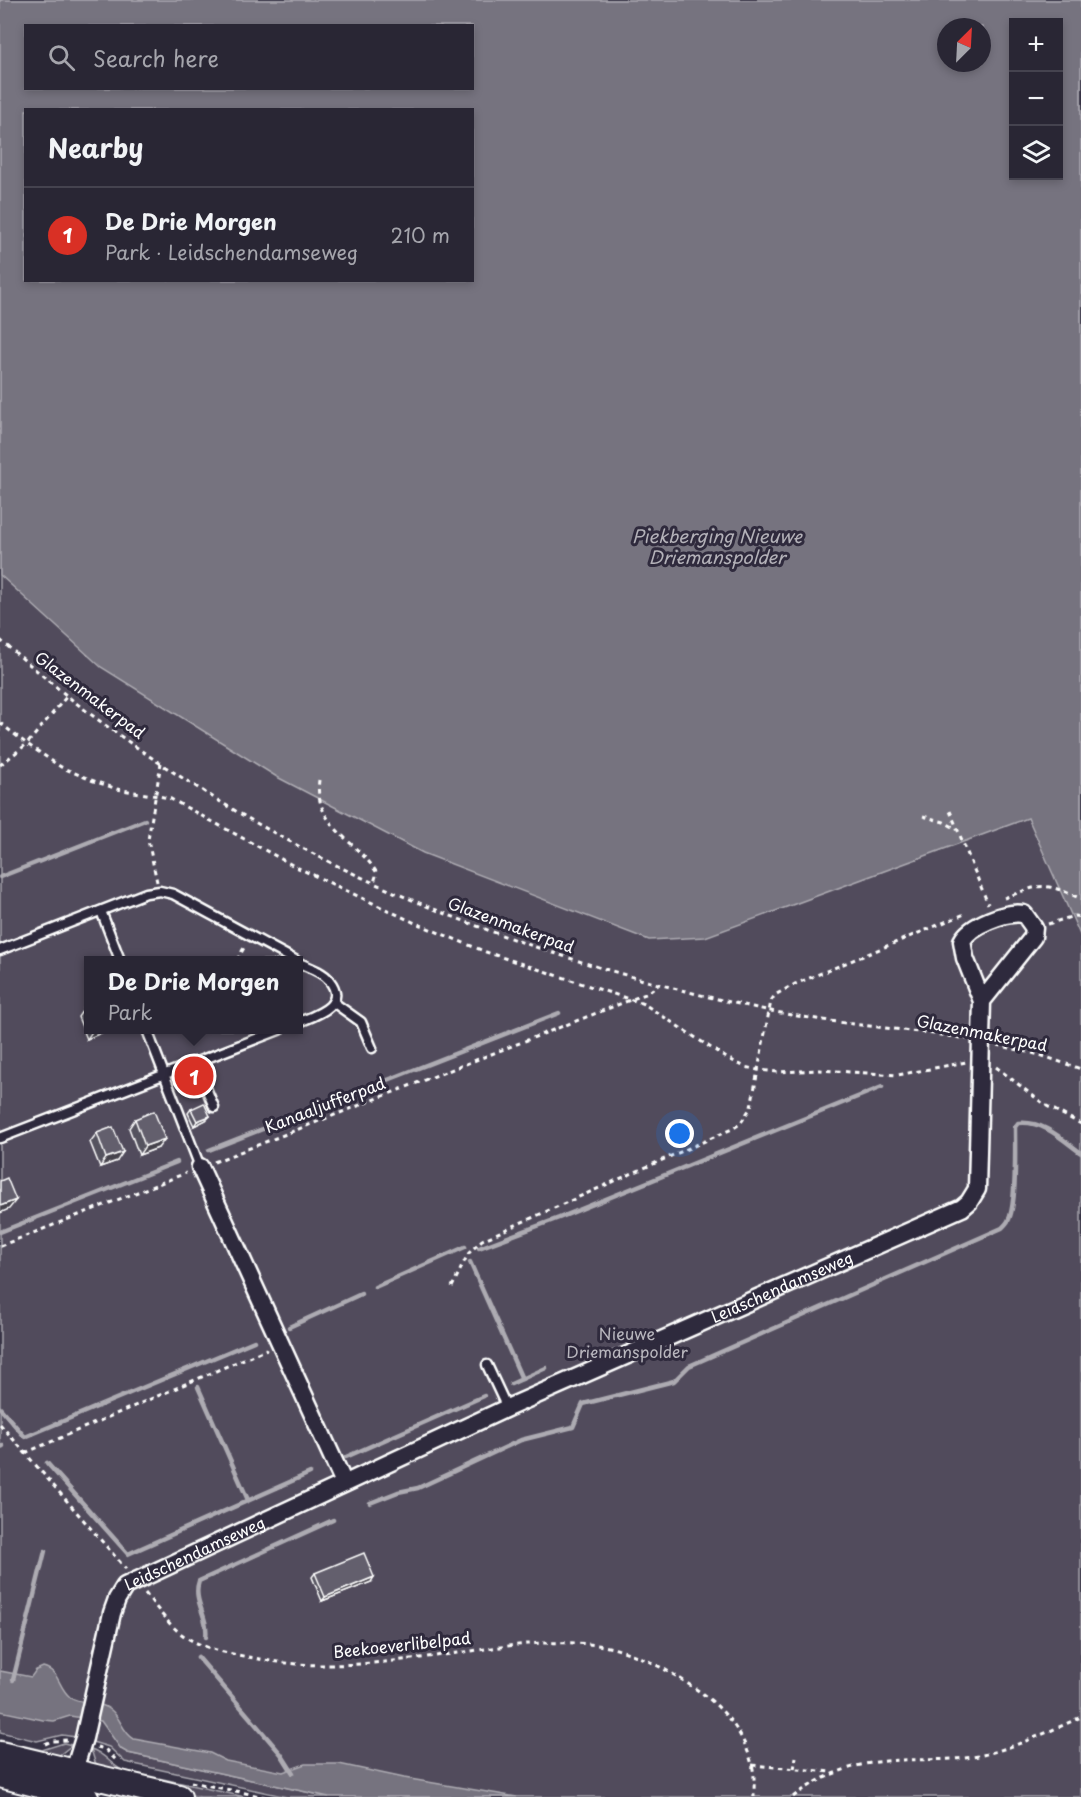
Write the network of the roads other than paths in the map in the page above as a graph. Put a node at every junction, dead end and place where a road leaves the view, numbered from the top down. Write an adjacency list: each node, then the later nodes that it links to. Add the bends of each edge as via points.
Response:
1 (101, 911): 2 (lane); 3 (lane); 4 (lane, via 147,893 173,894)
2 (0, 950)
3 (118, 956)
4 (286, 956)
5 (303, 965): 7 (lane, via 328,979 334,992)
6 (982, 1001): 6 (street, Leidschendamseweg, via 1033,937 1035,928 1024,914 1015,913 972,928 962,941); 18 (street, Leidschendamseweg, via 977,1189 962,1208)
7 (333, 1002): 8 (lane, via 325,1012); 11 (lane, via 361,1022)
8 (303, 1020)
9 (149, 1034): 13 (lane)
10 (266, 1034): 12 (lane)
11 (372, 1048)
12 (195, 1062): 13 (lane); 14 (lane)
13 (164, 1074): 15 (lane); 16 (lane)
14 (214, 1107)
15 (0, 1138)
16 (200, 1167): 19 (street)
17 (487, 1365): 18 (lane)
18 (507, 1408): 19 (street, Leidschendamseweg)
19 (344, 1483): 22 (street, Leidschendamseweg, via 124,1586 117,1599)
20 (0, 1754): 22 (main road)
21 (0, 1775): 22 (main road)
22 (75, 1787): 23 (main road)
23 (179, 1797)

